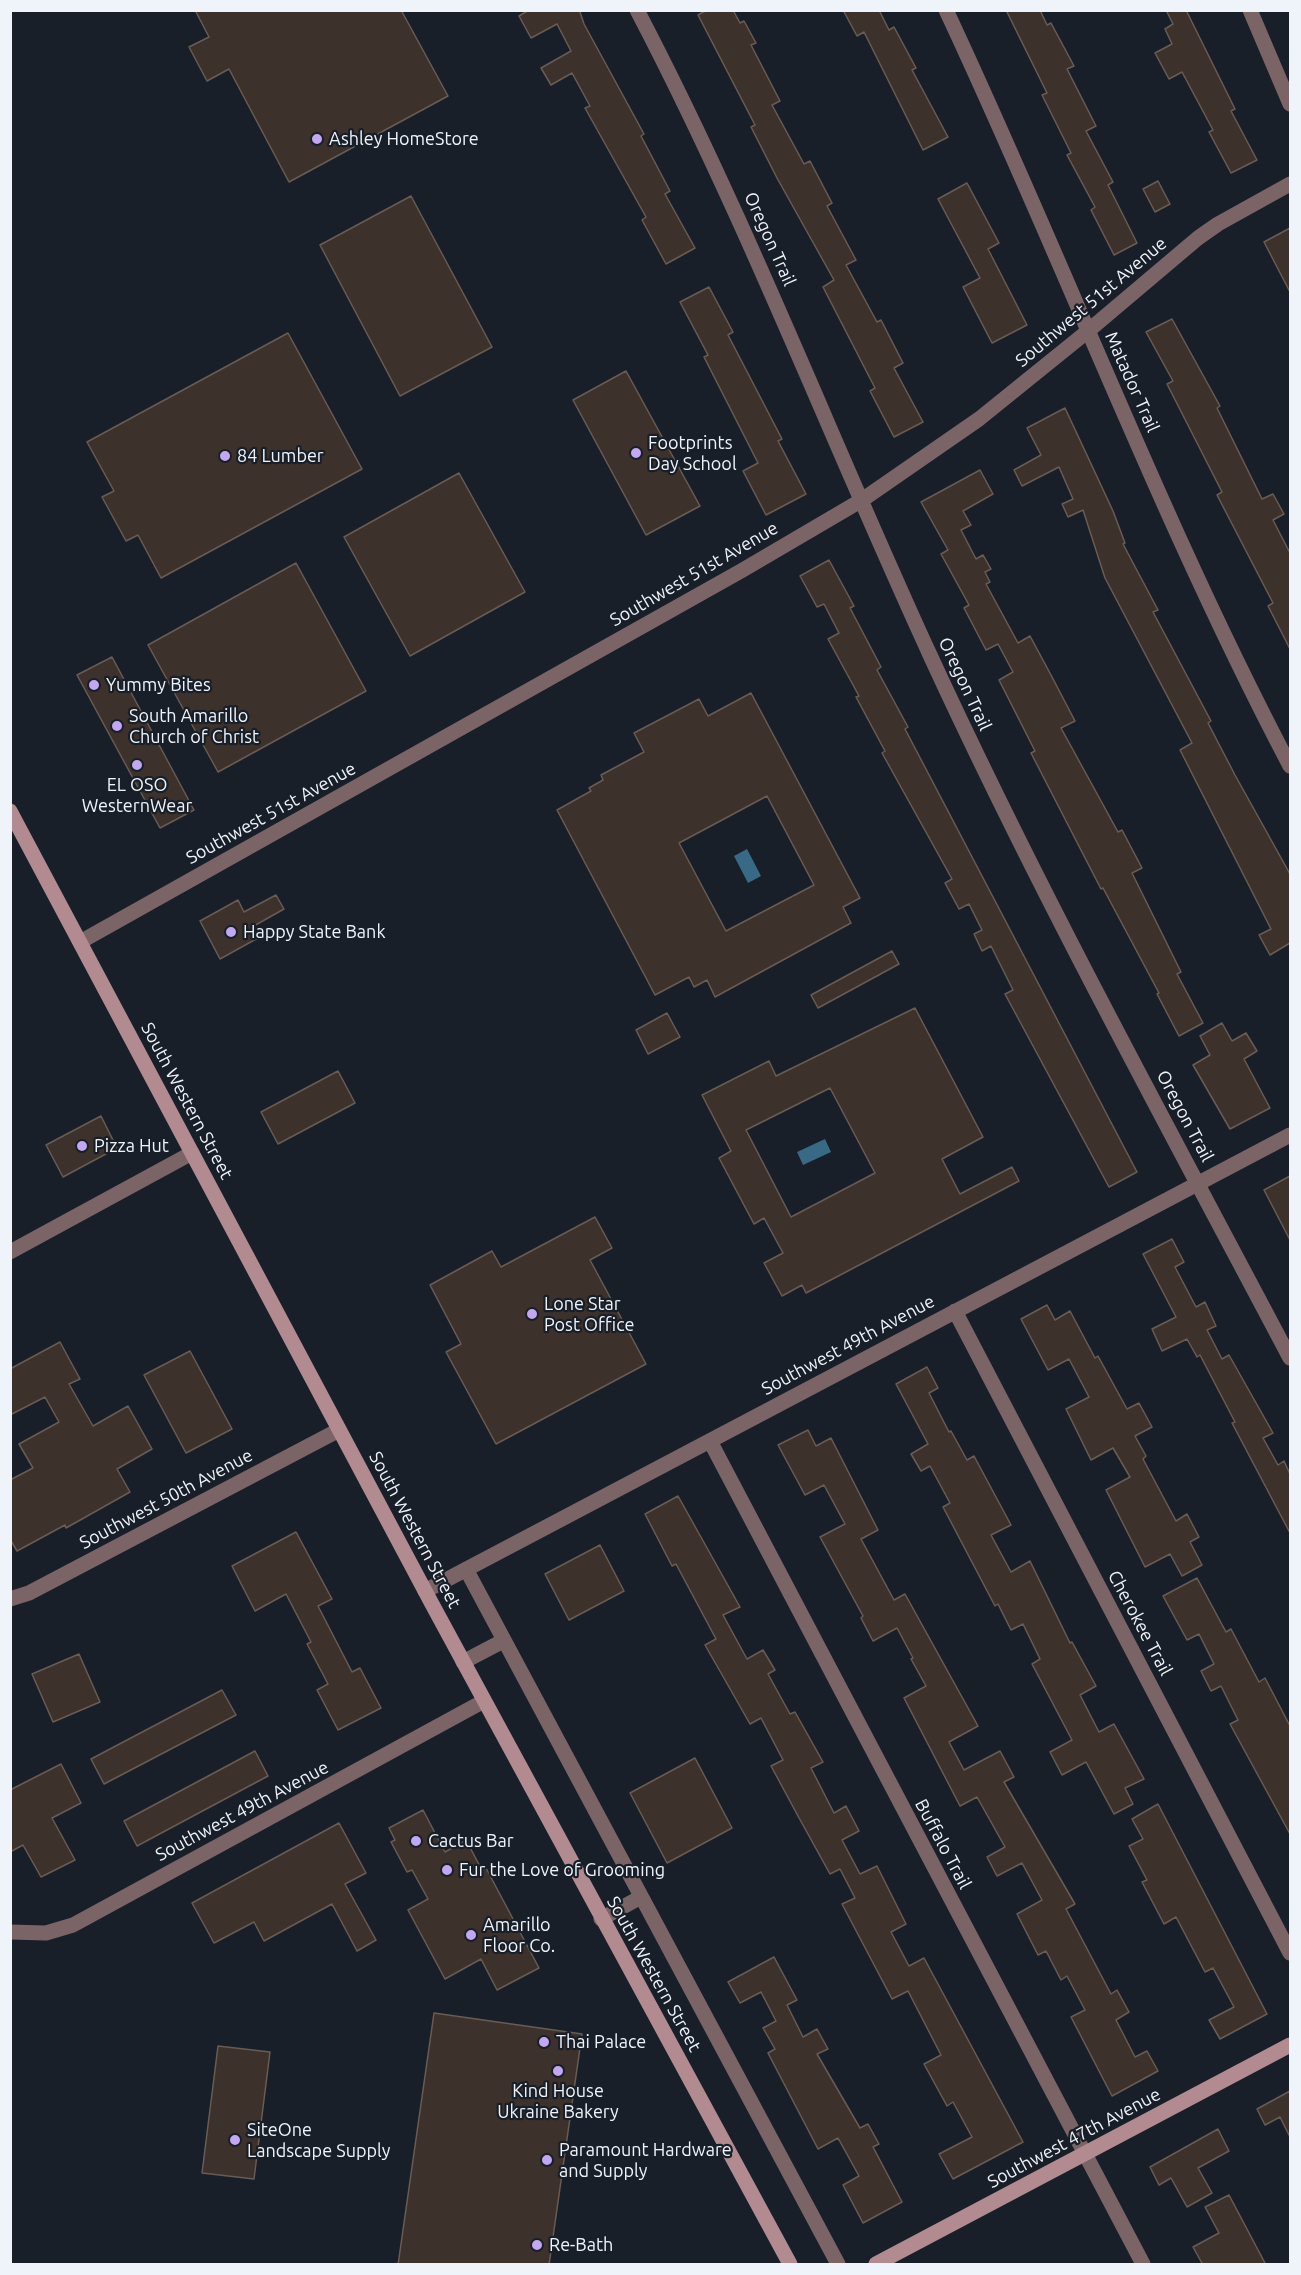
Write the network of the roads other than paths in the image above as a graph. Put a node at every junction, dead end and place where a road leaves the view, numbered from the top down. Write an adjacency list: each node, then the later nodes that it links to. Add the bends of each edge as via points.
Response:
1 (637, 10): 7 (street, Oregon Trail, via 724,183)
2 (946, 10): 6 (street, Matador Trail, via 1004,133)
3 (1250, 10): 4 (street)
4 (1290, 104)
5 (1290, 184): 6 (street, Southwest 51st Avenue, via 1198,238)
6 (1088, 331): 7 (street, Southwest 51st Avenue, via 979,418); 8 (street, Matador Trail, via 1210,604)
7 (862, 500): 10 (street, Southwest 51st Avenue); 13 (street, Oregon Trail, via 1007,819)
8 (1290, 766)
9 (10, 812): 10 (main road, South Western Street)
10 (80, 942): 12 (main road, South Western Street)
11 (1290, 1134): 13 (street, Southwest 49th Avenue)
12 (192, 1153): 14 (street); 17 (main road, South Western Street)
13 (1198, 1183): 15 (street, Southwest 49th Avenue); 16 (street, Oregon Trail)
14 (10, 1252)
15 (954, 1311): 18 (street, Southwest 49th Avenue); 28 (street, Cherokee Trail)
16 (1290, 1358)
17 (339, 1430): 20 (main road, South Western Street); 21 (street, Southwest 50th Avenue, via 29,1593)
18 (710, 1441): 19 (street, Southwest 49th Avenue); 30 (street, Buffalo Trail)
19 (466, 1569): 20 (street, Southwest 49th Avenue); 22 (street, South Western Street)
20 (425, 1591): 23 (main road, South Western Street)
21 (10, 1599)
22 (503, 1641): 23 (street); 25 (street, South Western Street)
23 (464, 1662): 24 (main road, South Western Street)
24 (484, 1701): 26 (main road, South Western Street); 27 (street, Southwest 49th Avenue, via 73,1925 46,1933)
25 (640, 1897): 26 (street); 32 (street, South Western Street)
26 (601, 1918): 31 (main road, South Western Street)
27 (10, 1932)
28 (1290, 1953)
29 (1290, 2045): 30 (main road, Southwest 47th Avenue)
30 (1084, 2154): 33 (main road, Southwest 47th Avenue); 34 (street, Buffalo Trail)
31 (790, 2265)
32 (838, 2265)
33 (876, 2265)
34 (1143, 2265)

